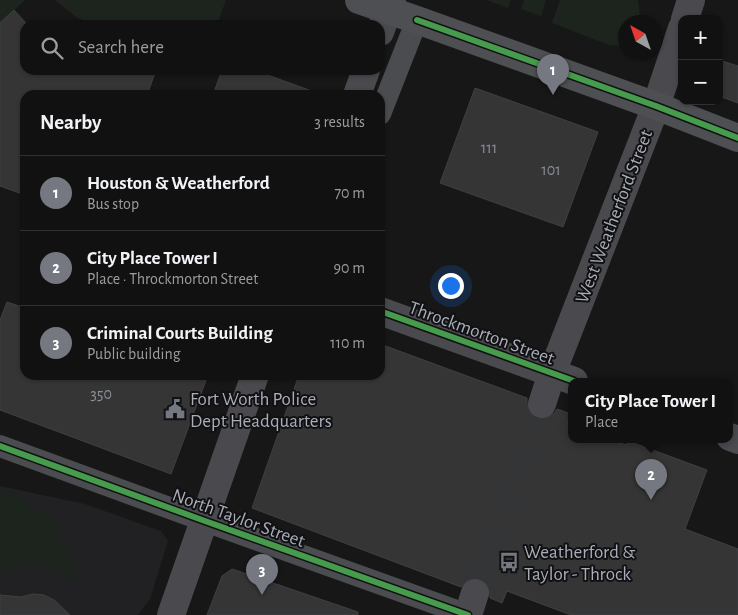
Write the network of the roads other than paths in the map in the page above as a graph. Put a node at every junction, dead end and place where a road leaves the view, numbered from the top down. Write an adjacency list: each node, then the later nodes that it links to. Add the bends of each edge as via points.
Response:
1 (359, 0): 3 (main road)
2 (691, 0): 4 (main road)
3 (387, 14): 5 (main road)
4 (686, 15)
5 (416, 20): 9 (street); 10 (main road)
6 (678, 40): 10 (main road, West Weatherford Street)
7 (364, 75): 8 (main road)
8 (359, 90)
9 (385, 101)
10 (656, 106): 11 (main road); 13 (main road, West Weatherford Street)
11 (738, 138)
12 (385, 313): 13 (main road, Throckmorton Street)
13 (563, 377): 15 (main road, West Weatherford Street)
14 (253, 380): 17 (main road)
15 (542, 404)
16 (0, 446): 17 (street, North Taylor Street)
17 (205, 522): 18 (street, North Taylor Street); 19 (main road)
18 (470, 609)
19 (171, 615)

